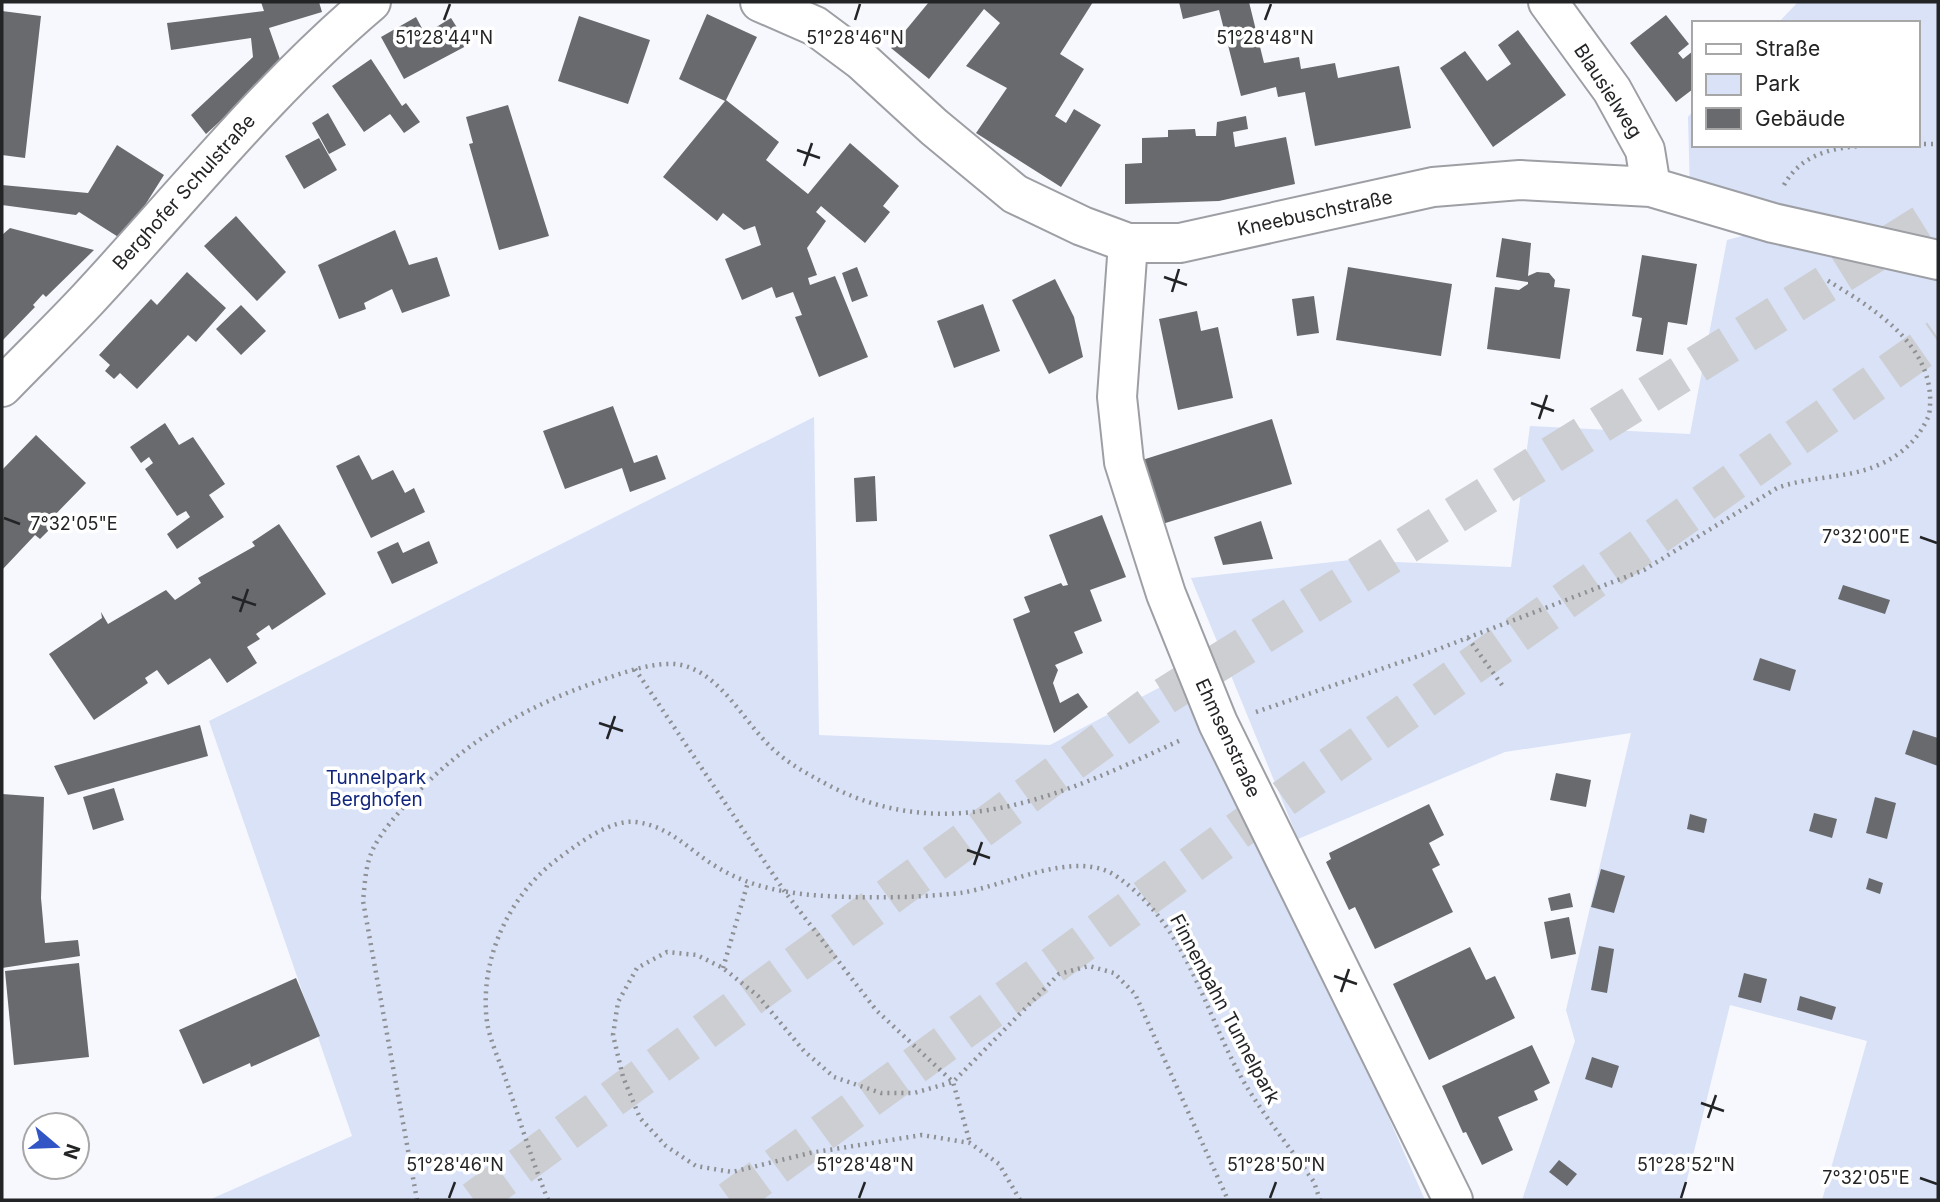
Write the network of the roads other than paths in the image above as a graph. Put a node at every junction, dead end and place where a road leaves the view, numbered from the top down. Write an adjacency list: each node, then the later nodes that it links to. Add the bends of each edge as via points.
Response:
1 (371, 2): 7 (street, Berghofer Schulstraße, via 202,168 88,300)
2 (760, 2): 5 (street, Kneebuschstraße, via 815,26 834,40 1015,194)
3 (1548, 2): 4 (street, Blausielweg, via 1612,90 1645,149)
4 (1651, 187): 5 (street, Kneebuschstraße, via 1476,182 1433,187 1180,243); 6 (street, Kneebuschstraße, via 1773,223)
5 (1128, 243): 8 (street, Ehmsenstraße, via 1117,397 1124,462 1167,594 1218,723)
6 (1938, 260)
7 (2, 387)
8 (1453, 1200)

